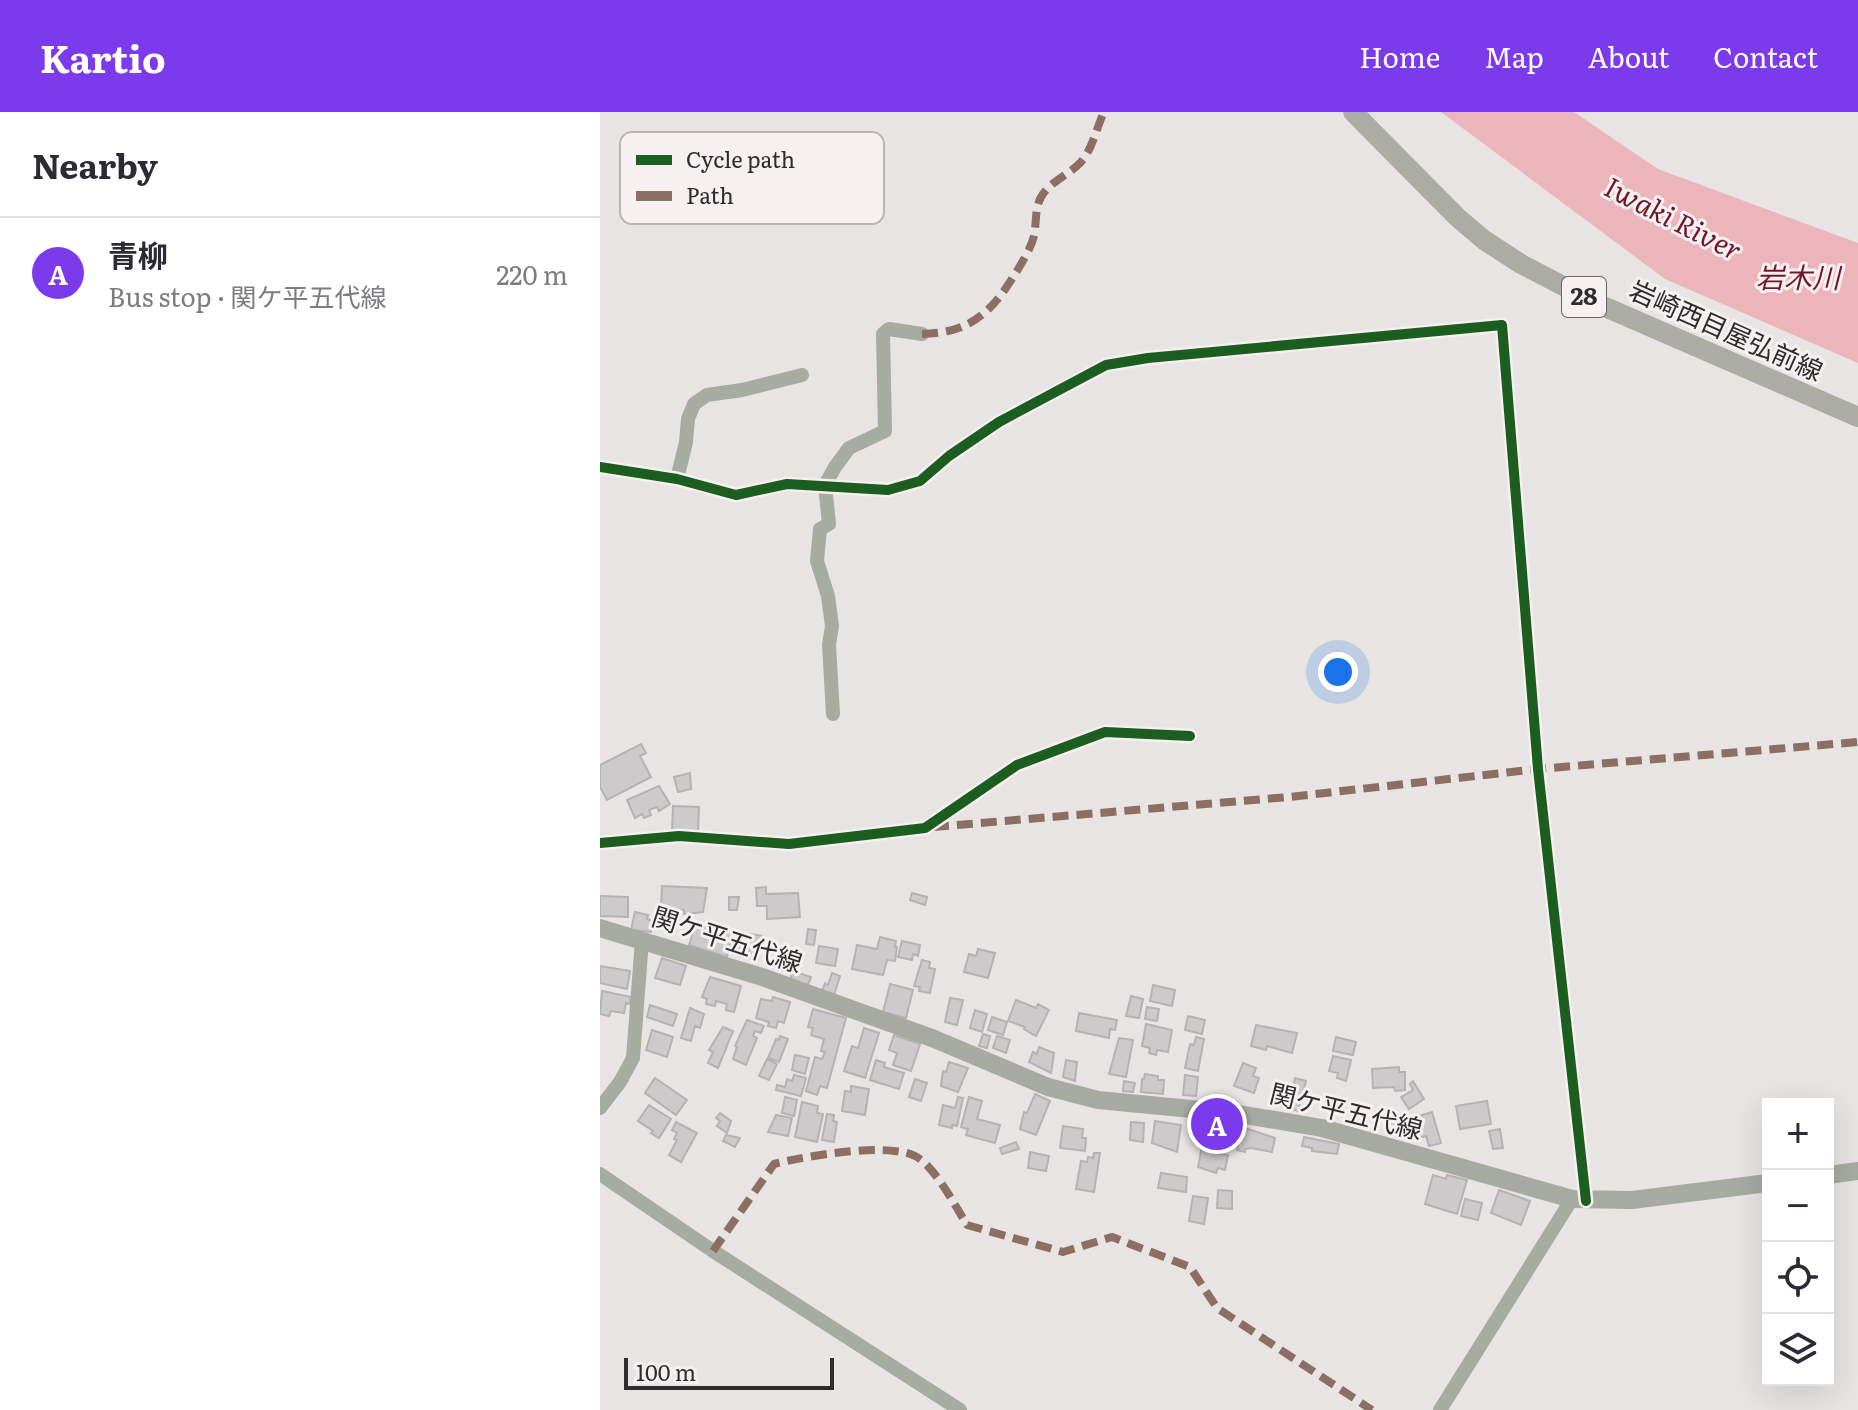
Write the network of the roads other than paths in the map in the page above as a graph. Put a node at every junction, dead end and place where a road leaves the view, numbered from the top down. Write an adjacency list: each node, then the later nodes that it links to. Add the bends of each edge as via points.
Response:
1 (1353, 112): 4 (main road, 岩崎西目屋弘前線 / 28, via 1457,217 1512,259 1596,303)
2 (922, 334): 7 (street, via 889,329 883,334 885,431 849,448)
3 (802, 375): 6 (street, via 707,395 694,404)
4 (1858, 417)
5 (600, 467): 6 (street)
6 (677, 479): 7 (street, via 736,495 787,484)
7 (825, 485): 8 (street, via 829,524 820,529 817,561 832,626); 18 (street, via 888,490 920,481 999,422 1106,365 1502,325)
8 (833, 714)
9 (1190, 736): 10 (street, via 1105,732 1017,765 925,828 789,844 679,836)
10 (600, 843)
11 (600, 928): 12 (main road, 関ケ平五代線)
12 (642, 940): 13 (street, via 633,1058); 18 (main road, 関ケ平五代線, via 847,1007 1048,1087 1098,1100 1322,1128)
13 (600, 1108)
14 (1858, 1171): 16 (main road)
15 (600, 1174): 19 (street)
16 (1834, 1174)
17 (1762, 1184): 18 (main road, 関ケ平五代線, via 1632,1200)
18 (1579, 1200): 20 (street)
19 (960, 1410)
20 (1440, 1410)

